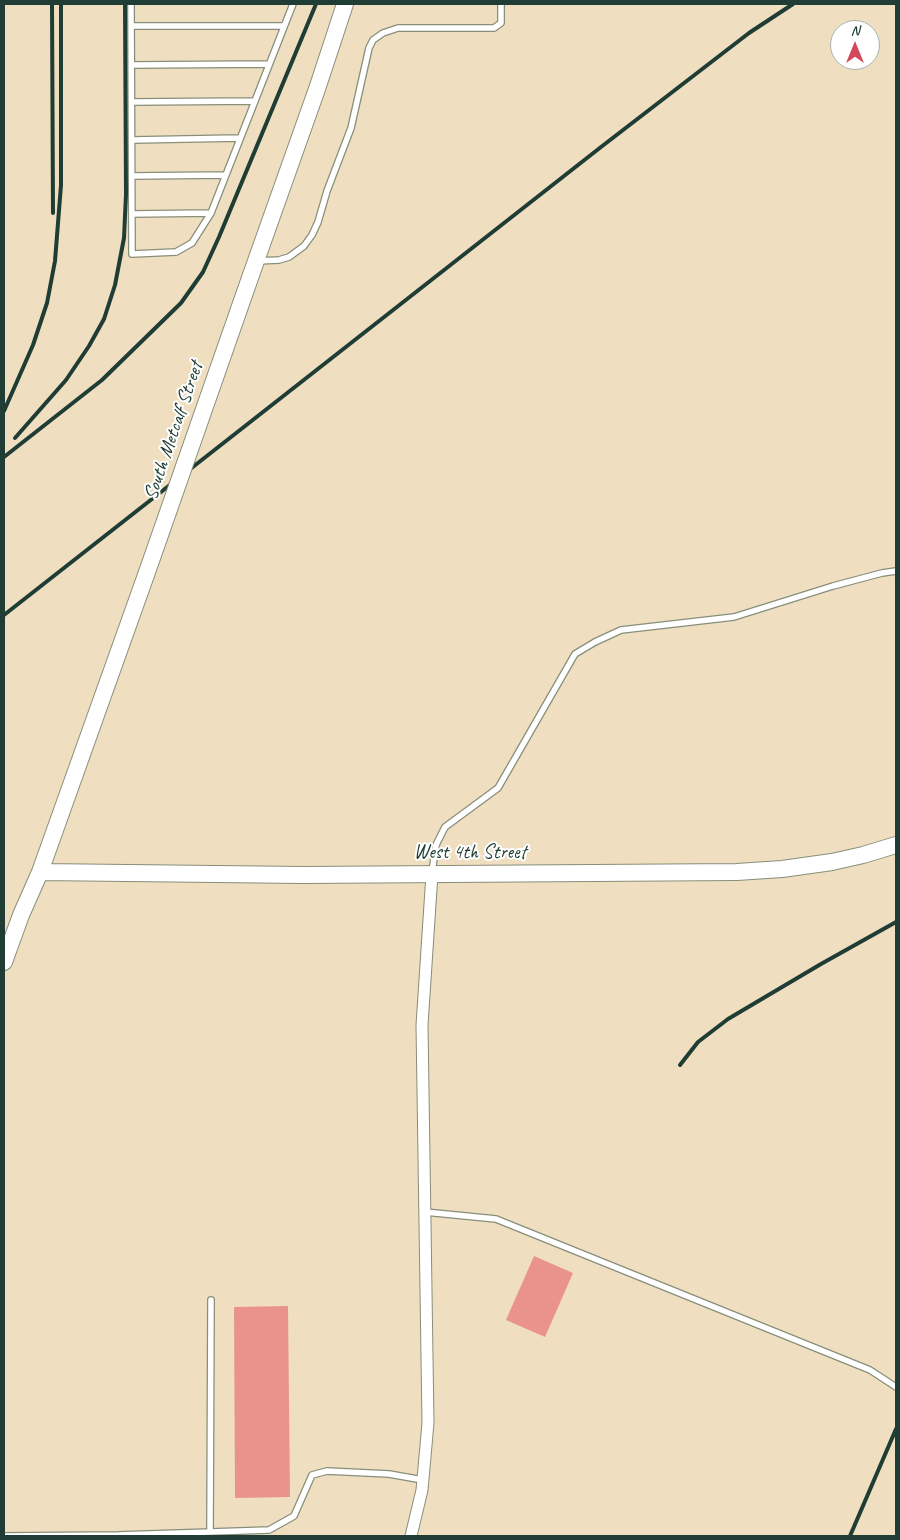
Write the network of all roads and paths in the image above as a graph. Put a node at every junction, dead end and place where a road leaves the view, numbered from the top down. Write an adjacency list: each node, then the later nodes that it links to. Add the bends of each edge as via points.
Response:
1 (132, 4): 5 (lane)
2 (293, 4): 6 (lane)
3 (345, 4): 17 (main road, South Metcalf Street)
4 (501, 4): 17 (lane, via 501,23 494,28 398,28 374,40 369,48 351,128 312,235 290,257)
5 (132, 26): 6 (lane); 8 (lane)
6 (284, 26): 7 (lane)
7 (269, 64): 8 (lane); 9 (lane)
8 (132, 65): 10 (lane)
9 (255, 100): 10 (lane); 11 (lane)
10 (132, 102): 12 (lane)
11 (240, 138): 12 (lane); 14 (lane)
12 (132, 140): 13 (lane)
13 (132, 176): 14 (lane); 16 (lane)
14 (226, 176): 15 (lane)
15 (211, 213): 16 (lane); 16 (lane, via 192,243 176,252 132,254)
16 (132, 214)
17 (253, 268): 20 (main road, South Metcalf Street, bridge)
18 (896, 571): 21 (lane, via 833,586 734,618 621,630 575,654 498,788 445,827 436,845)
19 (896, 845): 21 (main road, West 4th Street, via 832,862 737,872)
20 (40, 872): 21 (main road, West 4th Street); 22 (main road, South Metcalf Street)
21 (432, 874): 23 (street, via 422,1026)
22 (4, 962)
23 (425, 1212): 25 (lane, via 496,1219 870,1370); 26 (street, via 428,1423)
24 (211, 1300): 27 (lane)
25 (896, 1387)
26 (423, 1480): 27 (lane, via 389,1474 327,1472 312,1475 294,1516 270,1530); 29 (street)
27 (210, 1532): 28 (lane)
28 (4, 1536)
29 (411, 1536)

